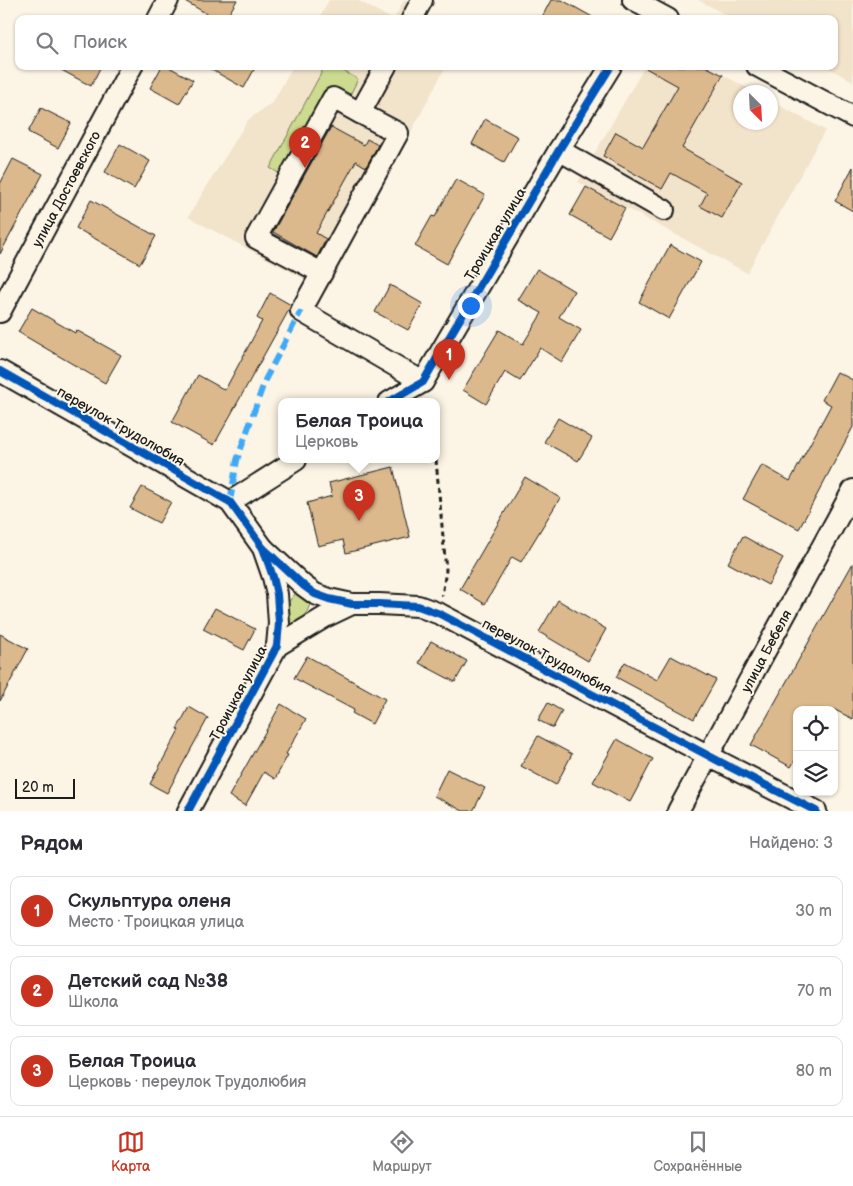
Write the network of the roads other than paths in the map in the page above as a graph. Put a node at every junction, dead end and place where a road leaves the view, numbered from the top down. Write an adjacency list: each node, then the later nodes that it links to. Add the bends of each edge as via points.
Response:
1 (168, 0): 4 (street)
2 (422, 0): 5 (street)
3 (643, 6): 6 (street)
4 (160, 15)
5 (414, 15)
6 (660, 15)
7 (130, 70): 16 (street, улица Достоевского)
8 (384, 70): 11 (street)
9 (609, 70): 13 (street, Троицкая улица)
10 (765, 70): 12 (street)
11 (360, 113): 15 (street, via 398,134); 15 (street, via 333,98 256,238)
12 (853, 117)
13 (560, 150): 14 (street); 18 (street, Троицкая улица)
14 (664, 210)
15 (322, 273): 18 (street, via 301,311)
16 (0, 312)
17 (0, 371): 22 (street, переулок Трудолюбия)
18 (423, 382): 19 (street, Троицкая улица)
19 (397, 398)
20 (291, 463): 22 (street)
21 (853, 490): 26 (street, улица Бебеля)
22 (230, 502): 23 (street, Троицкая улица)
23 (263, 548): 24 (street, переулок Трудолюбия, via 315,594); 25 (street, Троицкая улица, via 277,594)
24 (352, 604): 25 (street, Троицкая улица); 26 (street, переулок Трудолюбия, via 418,606 440,614)
25 (277, 646): 27 (street, Троицкая улица)
26 (709, 756): 28 (street, улица Бебеля); 29 (street, переулок Трудолюбия)
27 (188, 811)
28 (678, 811)
29 (816, 811)

